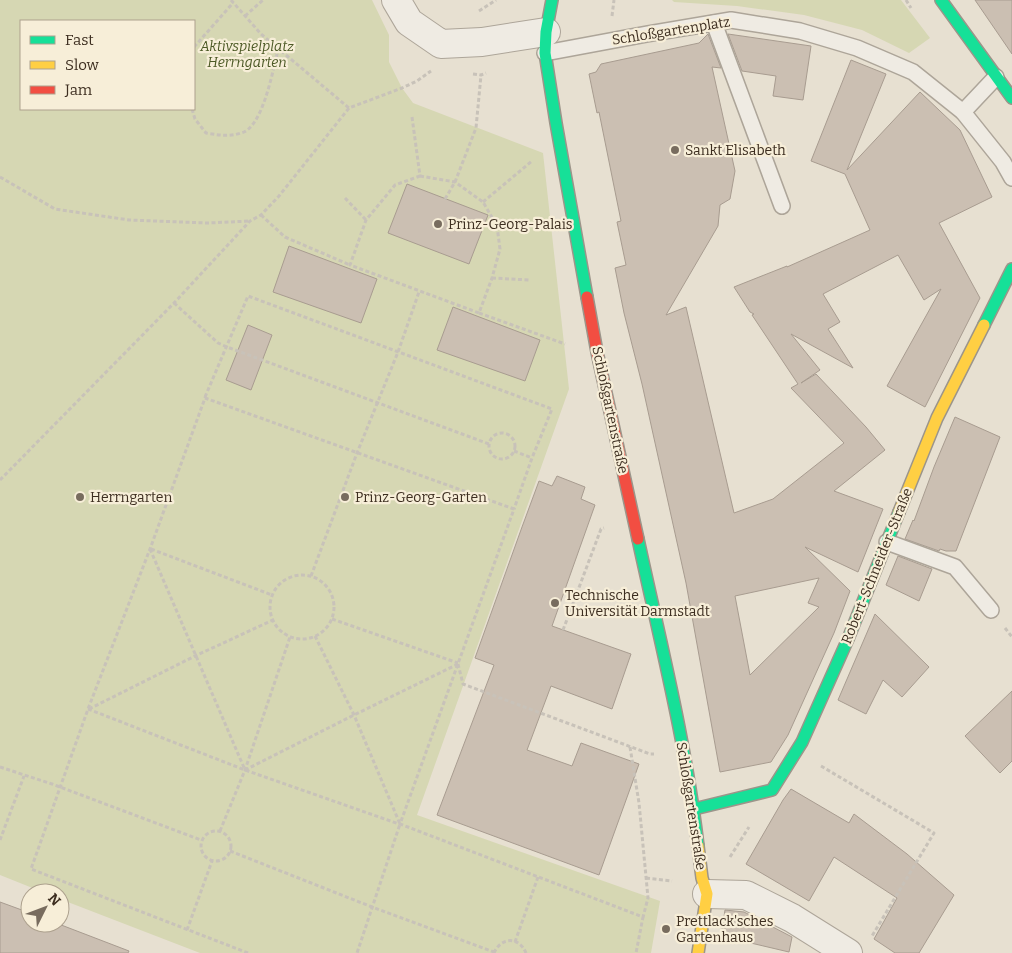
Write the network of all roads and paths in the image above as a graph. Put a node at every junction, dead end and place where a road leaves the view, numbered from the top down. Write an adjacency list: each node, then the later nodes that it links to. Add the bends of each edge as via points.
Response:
1 (263, 0): 6 (path)
2 (396, 0): 9 (street, via 409,22 441,44)
3 (552, 0): 8 (street)
4 (941, 0): 13 (street)
5 (232, 1): 6 (path); 10 (path)
6 (245, 16): 11 (path)
7 (714, 23): 8 (lane, Schloßgartenplatz, via 647,34); 17 (lane, Schloßgartenplatz, via 732,20 800,31 857,48 913,72); 27 (lane)
8 (545, 42): 9 (street); 40 (street, Schloßgartenstraße, via 556,123)
9 (446, 44): 15 (path, via 432,70 416,81)
10 (195, 46)
11 (278, 50): 15 (path); 16 (path, via 263,106 256,121 243,133 224,136 206,133)
12 (481, 75): 23 (path, via 476,128)
13 (996, 77): 14 (street); 17 (lane)
14 (1012, 98)
15 (349, 108): 28 (path)
16 (192, 110)
17 (963, 112): 22 (lane, Schloßgartenplatz)
18 (412, 117): 20 (path)
19 (533, 160): 26 (path)
20 (420, 176): 23 (path); 29 (path, via 395,185)
21 (0, 177): 30 (path, via 55,209 129,220)
22 (1012, 178)
23 (455, 182): 25 (path); 26 (path)
24 (345, 198): 29 (path)
25 (444, 198)
26 (483, 202): 33 (path, via 497,226 500,249)
27 (782, 206)
28 (261, 215): 30 (path); 31 (path, via 285,237)
29 (366, 220): 31 (path)
30 (250, 221): 36 (path)
31 (350, 266): 35 (path)
32 (1012, 269): 50 (street, Robert-Schneider-Straße, via 937,418)
33 (492, 278): 34 (path); 37 (path)
34 (529, 280)
35 (419, 292): 37 (path); 39 (path)
36 (174, 303): 38 (path, via 218,343); 47 (path)
37 (478, 314): 40 (path, via 563,344)
38 (227, 347): 39 (path, via 248,296); 41 (path); 42 (path)
39 (398, 352): 42 (path); 46 (path, via 552,409)
40 (597, 352): 49 (street, Schloßgartenstraße)
41 (205, 398): 45 (path); 51 (path)
42 (378, 403): 43 (path); 45 (path)
43 (489, 444): 44 (path, via 492,455 501,459); 44 (path, via 495,434 503,433 514,442)
44 (514, 451): 46 (path)
45 (357, 453): 48 (path); 52 (path)
46 (532, 458): 48 (path)
47 (0, 480)
48 (514, 509): 61 (path)
49 (634, 520): 57 (path, via 601,529); 65 (street, Schloßgartenstraße)
50 (887, 542): 54 (lane, via 955,567); 66 (street, Robert-Schneider-Straße)
51 (150, 548): 53 (path); 60 (path); 62 (path)
52 (311, 576): 53 (path, via 291,576 282,581); 55 (path, via 321,580 333,598)
53 (272, 595): 56 (path, via 270,613)
54 (991, 610)
55 (332, 619): 59 (path); 61 (path)
56 (273, 620): 58 (path); 60 (path)
57 (563, 630)
58 (290, 636): 59 (path, via 298,639); 68 (path)
59 (315, 636): 63 (path)
60 (196, 656): 62 (path); 68 (path)
61 (458, 664): 63 (path); 64 (path, via 463,684); 73 (path)
62 (88, 709): 68 (path); 70 (path)
63 (354, 714): 68 (path); 73 (path)
64 (630, 746): 65 (path, via 650,754); 82 (path, via 648,898)
65 (684, 751): 72 (street, Schloßgartenstraße)
66 (797, 751): 71 (street, Robert-Schneider-Straße); 84 (path, via 934,833)
67 (0, 767): 69 (path)
68 (244, 770): 73 (path); 74 (path)
69 (24, 776): 70 (path); 75 (path)
70 (61, 788): 76 (path); 83 (path, via 31,869)
71 (772, 790): 72 (street); 80 (path)
72 (694, 809): 80 (street, Schloßgartenstraße, via 702,878)
73 (400, 824): 79 (path); 81 (path)
74 (220, 831): 76 (path, via 211,831); 77 (path, via 228,837)
75 (0, 840)
76 (201, 840): 78 (path, via 203,855)
77 (230, 851): 78 (path, via 224,859); 81 (path)
78 (212, 861): 83 (path)
79 (538, 877): 82 (path); 85 (path)
80 (707, 894): 91 (street, Schloßgartenstraße); 92 (street, via 746,895 792,918)
81 (372, 907): 86 (path); 88 (path)
82 (643, 917): 90 (path)
83 (187, 930): 87 (path)
84 (872, 936)
85 (515, 942): 86 (path, via 505,941); 89 (path)
86 (494, 952)
87 (248, 953)
88 (356, 953)
89 (526, 953)
90 (636, 953)
91 (698, 953)
92 (848, 953)

